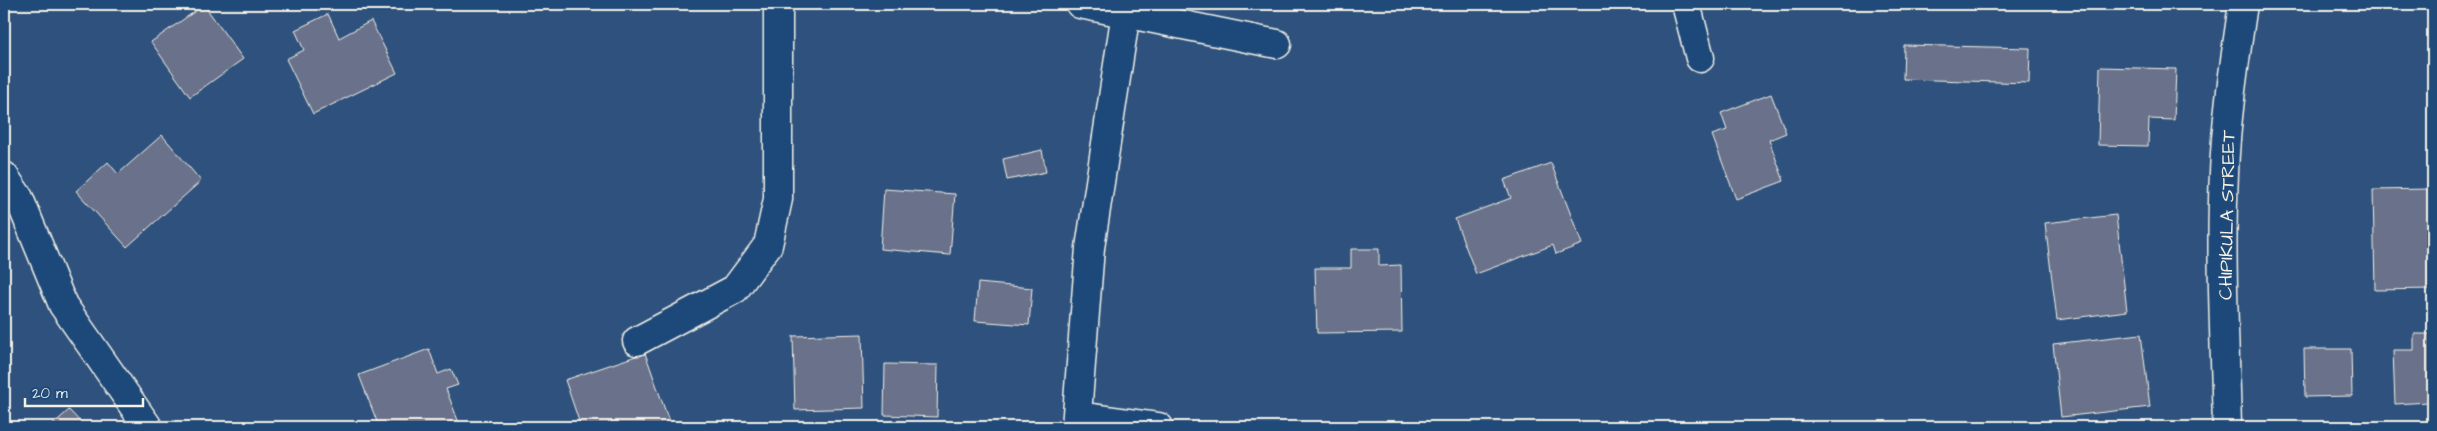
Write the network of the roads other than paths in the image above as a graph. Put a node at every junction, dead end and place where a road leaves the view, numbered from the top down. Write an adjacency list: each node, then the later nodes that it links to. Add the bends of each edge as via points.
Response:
1 (778, 4): 9 (street, via 778,198 768,245 735,289)
2 (1080, 4): 5 (street)
3 (1686, 4): 7 (street)
4 (2243, 4): 13 (street, CHIPIKULA STREET, via 2224,172 2222,259)
5 (1126, 12): 6 (street); 10 (street, via 1090,248)
6 (1277, 44)
7 (1700, 58)
8 (4, 176): 11 (street, via 19,198 63,305)
9 (637, 341)
10 (1077, 422): 12 (street)
11 (148, 427)
12 (1159, 427)
13 (2228, 427)

